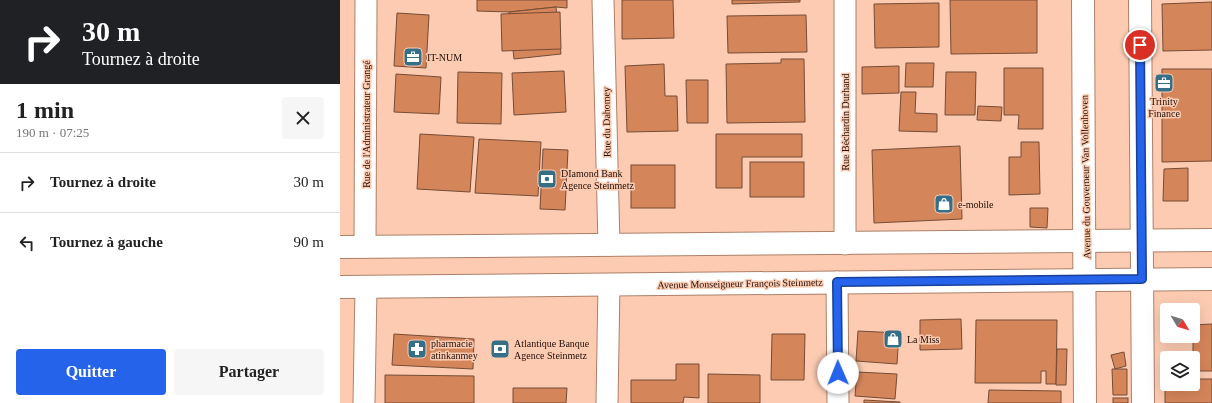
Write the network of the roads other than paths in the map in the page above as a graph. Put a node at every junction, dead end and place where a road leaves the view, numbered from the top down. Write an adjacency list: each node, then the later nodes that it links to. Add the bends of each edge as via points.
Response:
1 (366, 0): 12 (street, Rue de l'Administrateur Grangé)
2 (603, 0): 10 (street, Rue du Dahomey)
3 (845, 0): 9 (street, Rue Béchardin Durhand)
4 (1083, 0): 8 (main road, Avenue du Gouverneur Van Vollenhoven)
5 (1140, 0): 6 (main road)
6 (1140, 240): 7 (main road); 8 (main road); 13 (main road)
7 (1212, 240)
8 (1086, 241): 9 (main road); 15 (main road, Avenue du Gouverneur Van Vollenhoven)
9 (845, 244): 10 (main road)
10 (609, 245): 12 (main road)
11 (340, 247): 12 (main road)
12 (365, 247)
13 (1142, 279): 14 (main road, Avenue Monseigneur François Steinmetz); 15 (main road, Avenue Monseigneur François Steinmetz); 24 (main road)
14 (1212, 279)
15 (1085, 280): 16 (main road, Avenue Monseigneur François Steinmetz); 23 (main road, Avenue du Gouverneur Van Vollenhoven)
16 (837, 282): 17 (main road, Avenue Monseigneur François Steinmetz); 22 (street)
17 (609, 285): 19 (main road, Avenue Monseigneur François Steinmetz); 21 (street)
18 (340, 287): 19 (main road, Avenue Monseigneur François Steinmetz)
19 (366, 287): 20 (street)
20 (364, 403)
21 (607, 403)
22 (838, 403)
23 (1085, 403)
24 (1143, 403)

